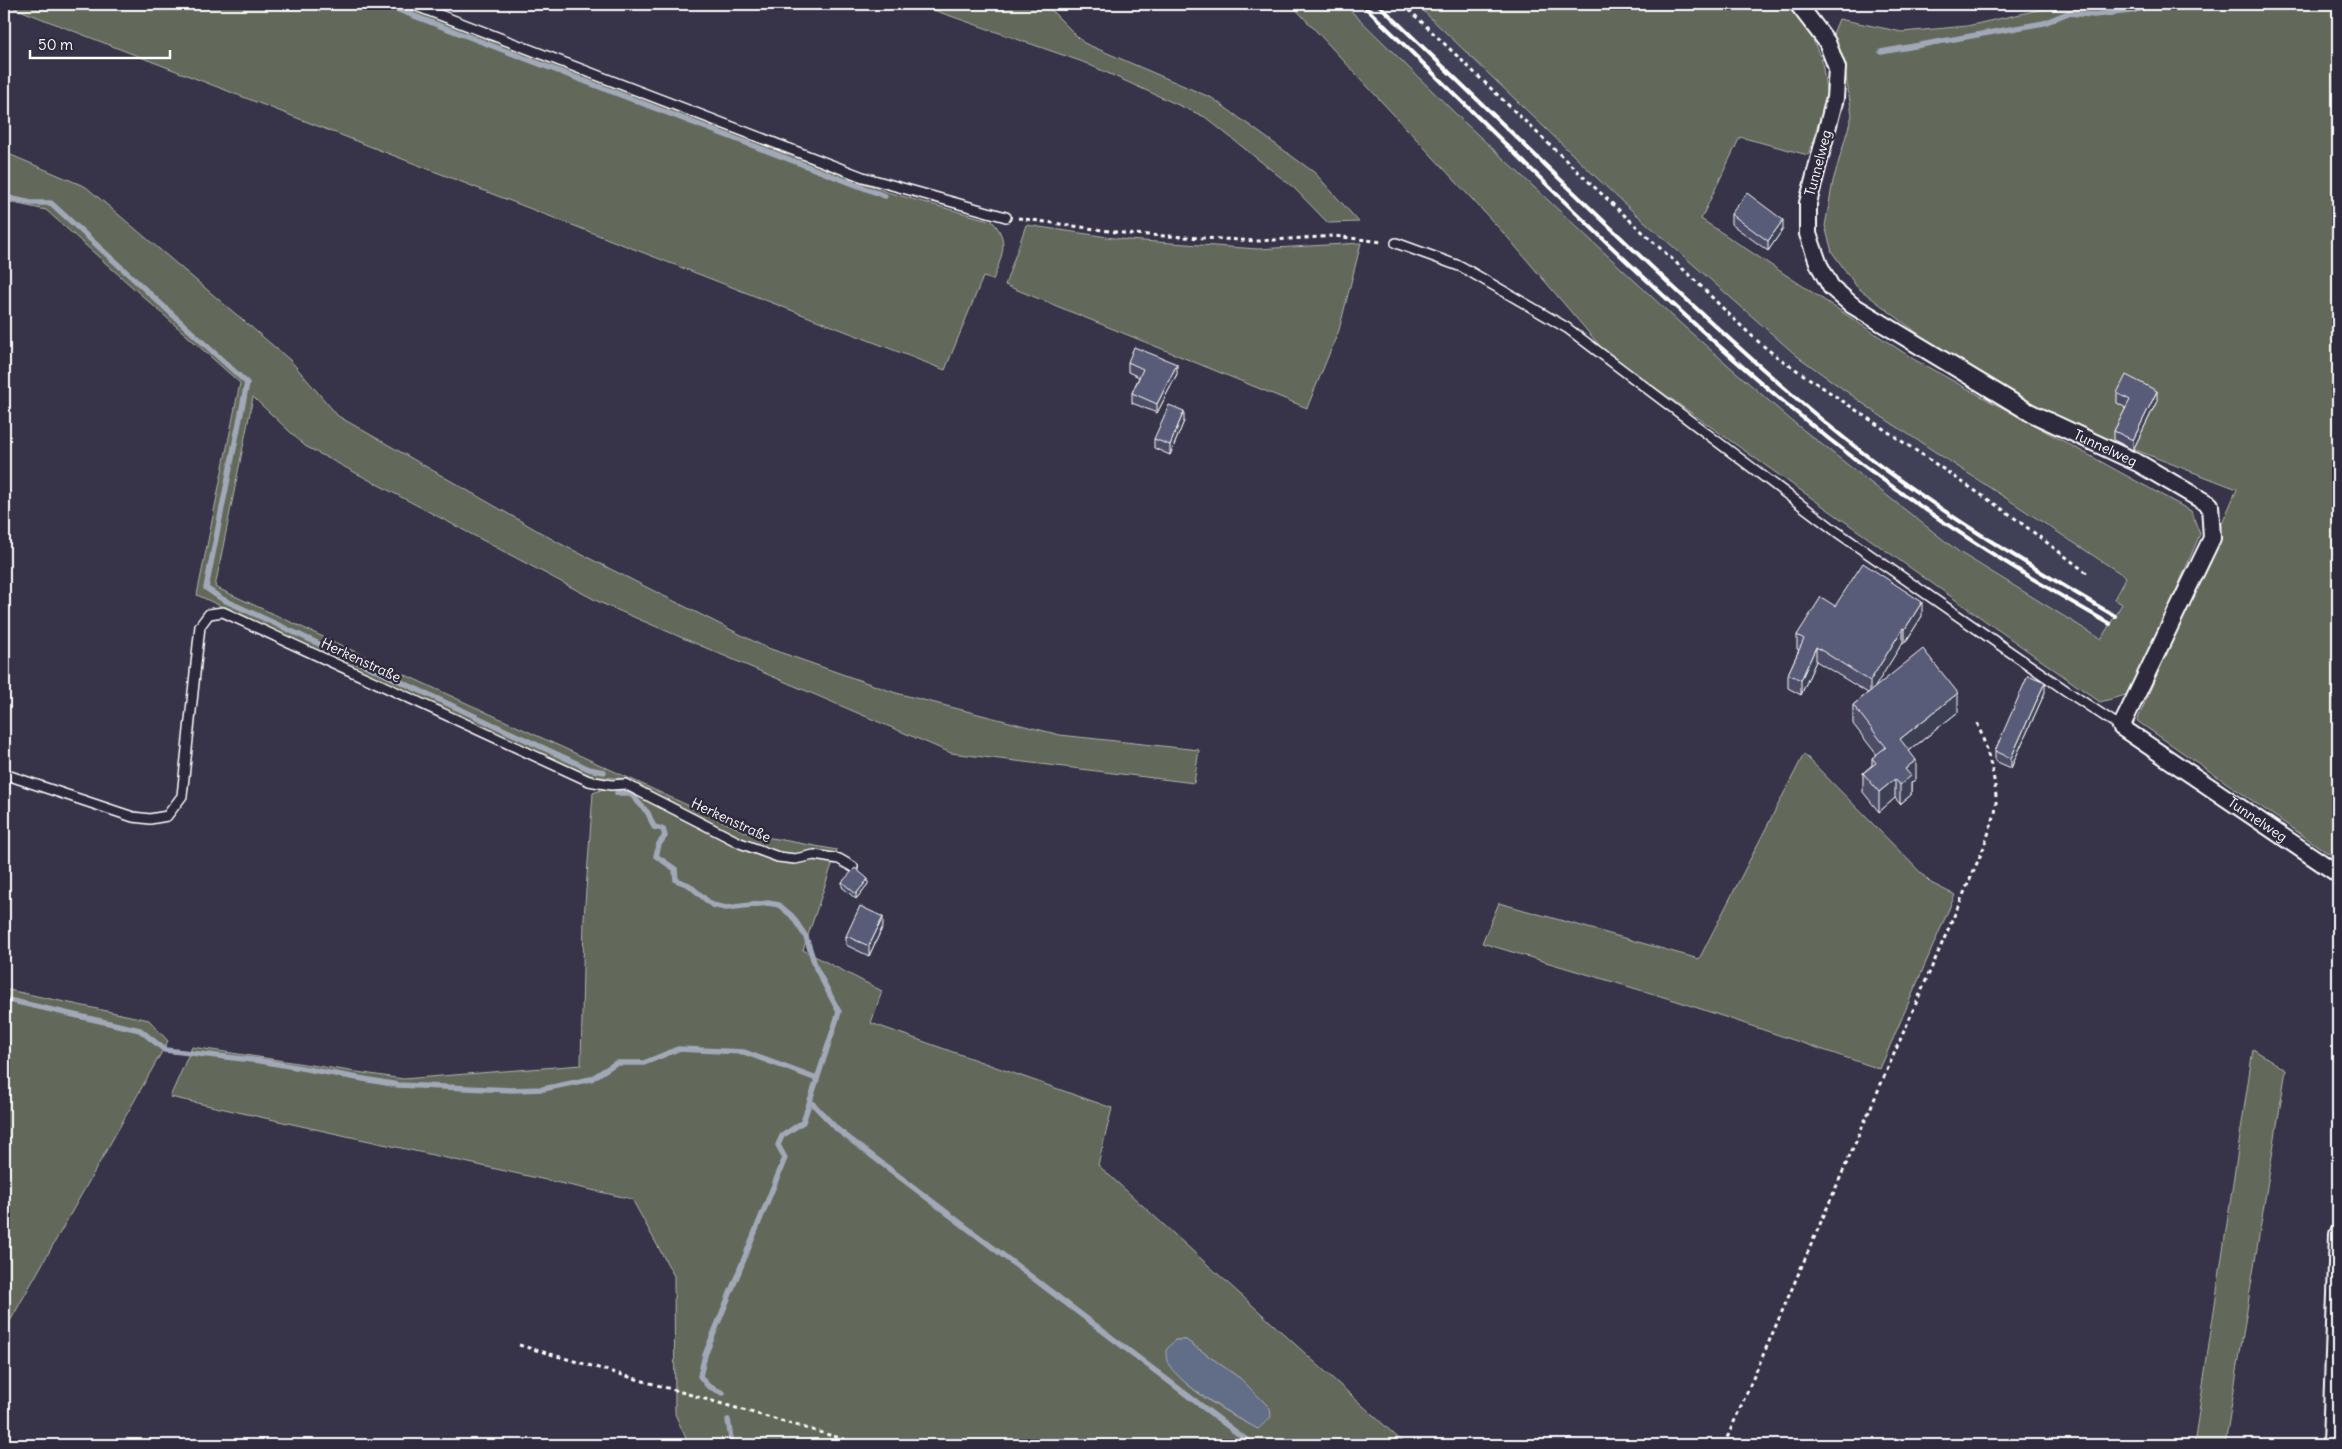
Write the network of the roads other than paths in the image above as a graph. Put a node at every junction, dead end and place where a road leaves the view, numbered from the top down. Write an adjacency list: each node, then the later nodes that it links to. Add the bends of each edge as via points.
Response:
1 (411, 4): 3 (lane, via 863,176)
2 (1798, 4): 5 (street, Tunnelweg, via 1827,42 1837,68 1835,98 1808,203 1808,234 1831,287 1852,305 2028,412 2140,464 2210,506 2212,538)
3 (1006, 217)
4 (1396, 243): 5 (lane, via 1462,267 1567,328 1837,532)
5 (2122, 727): 8 (street, Tunnelweg)
6 (4, 774): 7 (lane, Herkenstraße, via 133,817 167,816 182,796 200,626 209,614 223,612 589,781 625,784 740,843 778,856 795,859 814,855 839,859)
7 (853, 866)
8 (2338, 874)
9 (2338, 1234): 10 (street)
10 (2331, 1445)

